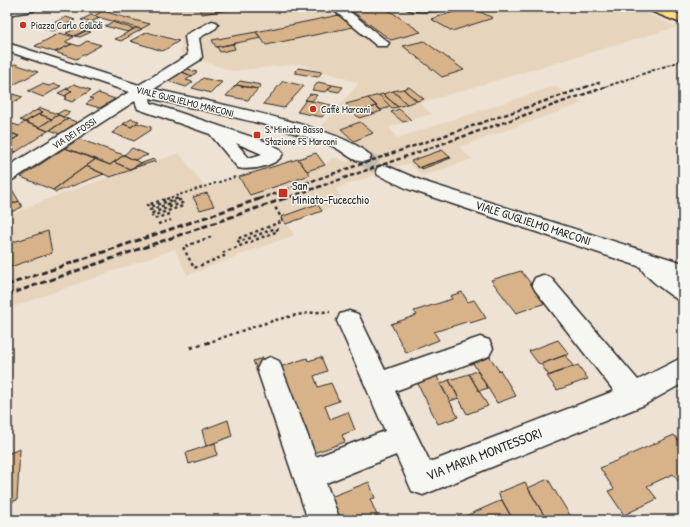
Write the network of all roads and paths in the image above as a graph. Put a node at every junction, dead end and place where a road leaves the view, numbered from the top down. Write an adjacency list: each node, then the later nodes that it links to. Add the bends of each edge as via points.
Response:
1 (33, 7): 6 (street)
2 (336, 7): 9 (street)
3 (411, 7): 4 (street)
4 (439, 7)
5 (652, 7): 7 (main road)
6 (7, 11)
7 (683, 20)
8 (212, 25): 11 (street, VIA DEI FOSSI, via 192,37 195,57)
9 (382, 43)
10 (7, 47): 11 (street, VIALE GUGLIELMO MARCONI)
11 (141, 91): 12 (street, via 144,106); 13 (street, VIALE GUGLIELMO MARCONI, via 257,118 319,136 342,144); 15 (street, VIA DEI FOSSI)
12 (216, 130)
13 (362, 157)
14 (385, 171): 22 (street, VIALE GUGLIELMO MARCONI, via 415,185)
15 (7, 175)
16 (238, 176): 18 (path, via 148,205 149,207 178,198 180,200 150,210 152,213 182,203 183,206 152,216 154,219)
17 (275, 207): 21 (path, via 283,221 237,239 239,242 276,228 278,231 222,253 224,256 194,268 183,247)
18 (169, 214)
19 (171, 220): 20 (path)
20 (158, 224)
21 (211, 237)
22 (630, 255): 23 (street, VIALE GUGLIELMO MARCONI); 25 (street, via 670,281)
23 (683, 272)
24 (543, 284): 32 (street)
25 (683, 293)
26 (349, 321): 27 (path, via 327,311 306,313); 31 (street, VIA MARIA MONTESSORI)
27 (190, 348)
28 (480, 348): 31 (street)
29 (270, 369): 34 (street)
30 (683, 369): 32 (street, VIA MARIA MONTESSORI)
31 (378, 385): 33 (street, VIA MARIA MONTESSORI)
32 (634, 396): 33 (street, VIA MARIA MONTESSORI, via 422,480)
33 (402, 438): 34 (street)
34 (309, 475): 35 (street)
35 (324, 520)

